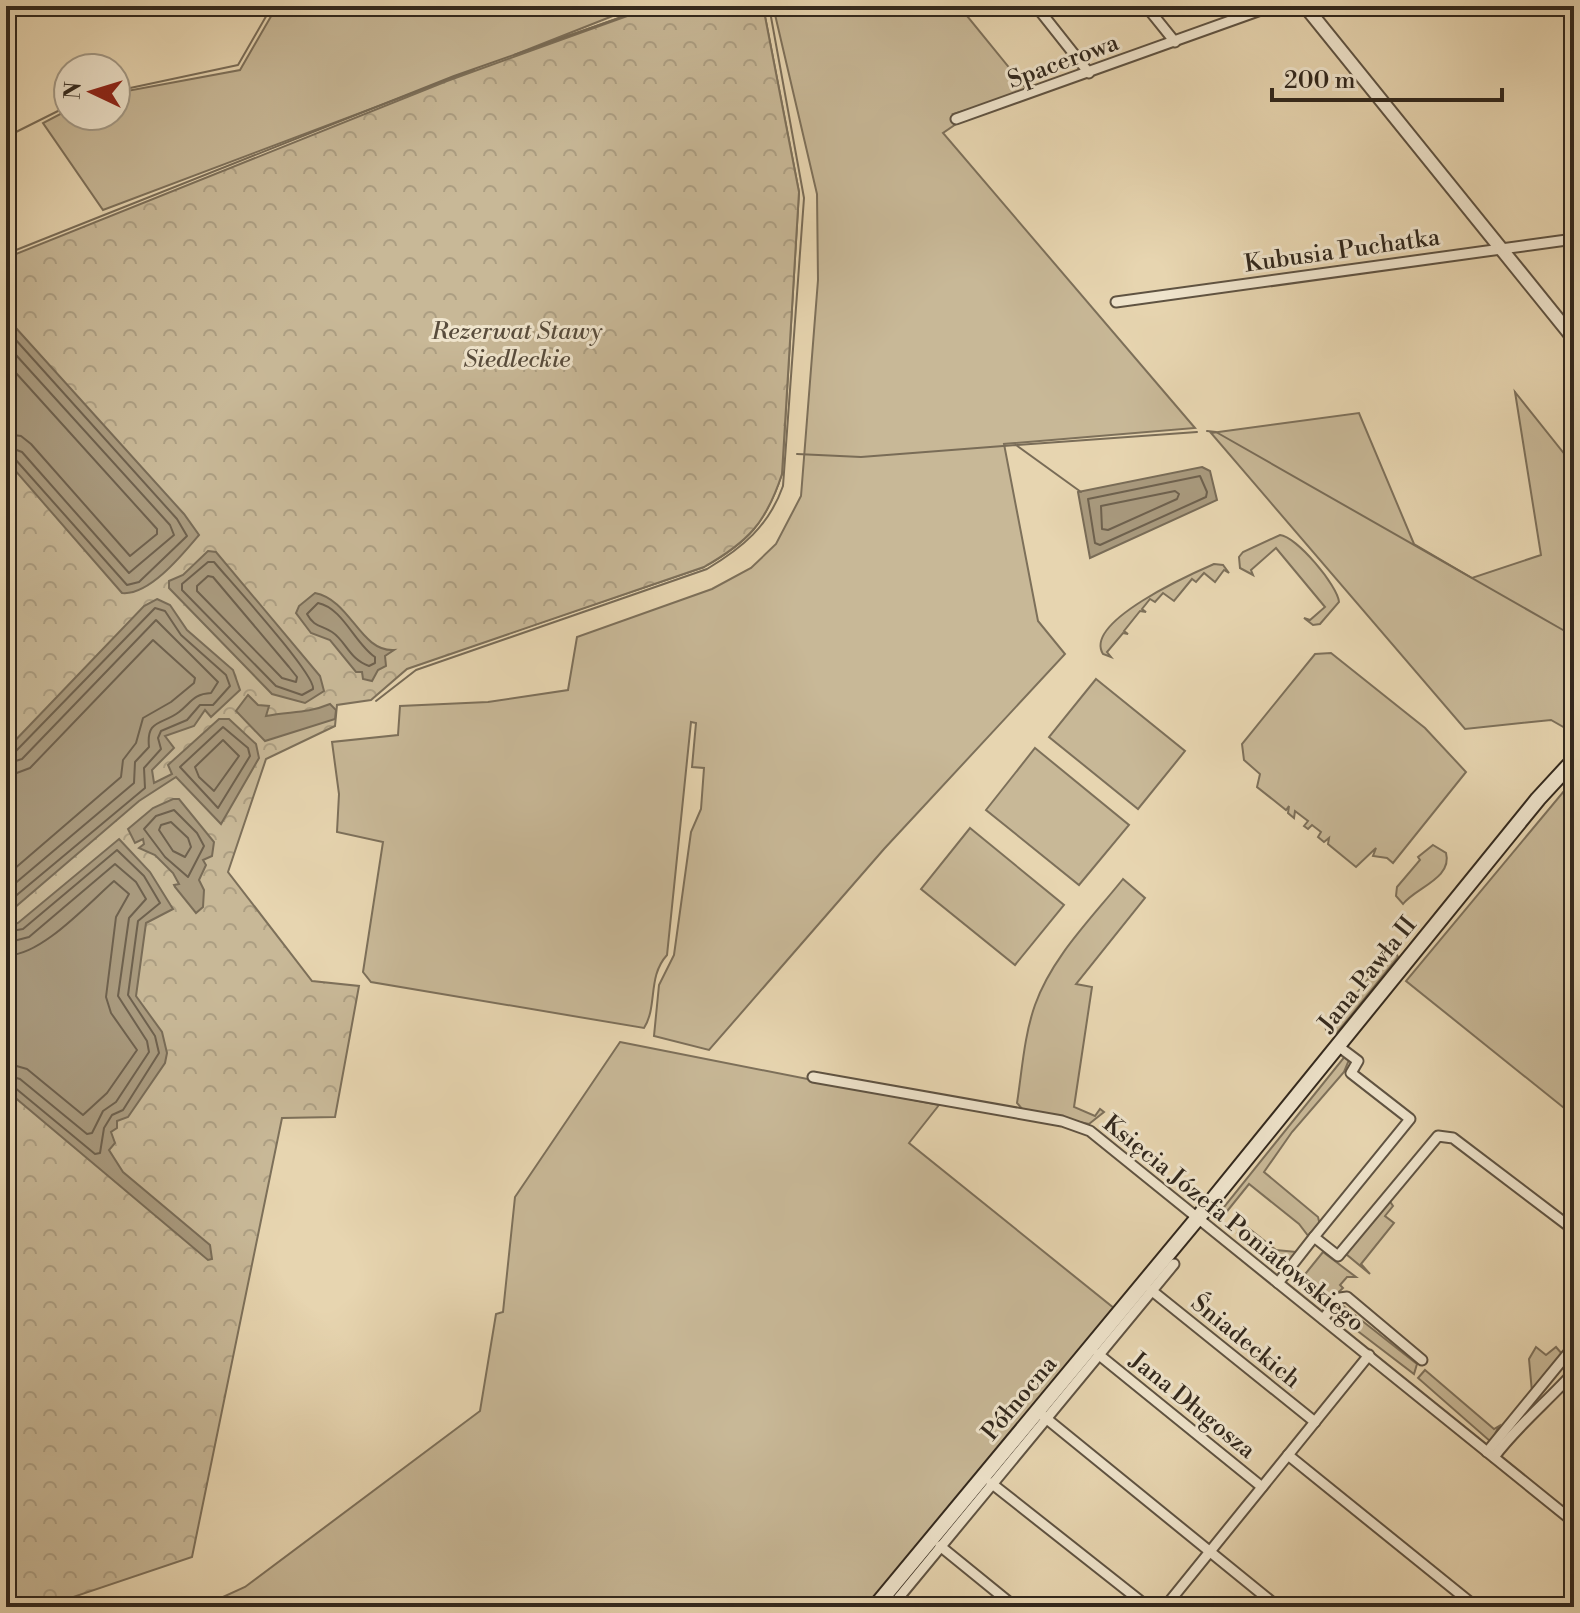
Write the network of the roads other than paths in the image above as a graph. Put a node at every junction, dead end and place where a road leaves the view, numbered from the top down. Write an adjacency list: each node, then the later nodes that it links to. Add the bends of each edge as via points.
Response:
1 (1036, 6): 6 (street)
2 (1146, 6): 5 (street)
3 (1272, 6): 5 (street, Spacerowa)
4 (1305, 6): 9 (street)
5 (1175, 42): 6 (street, Spacerowa)
6 (1089, 73): 7 (street, Spacerowa)
7 (956, 119)
8 (1574, 239): 9 (street, Kubusia Puchatka)
9 (1502, 249): 10 (street, Kubusia Puchatka); 11 (street)
10 (1116, 302)
11 (1574, 339)
12 (1574, 760): 13 (main road, Jana Pawła II)
13 (1338, 1046): 15 (main road, Jana Pawła II); 17 (street, via 1358,1061 1351,1073 1410,1119)
14 (813, 1077): 15 (street, Księcia Józefa Poniatowskiego, via 1074,1124 1090,1131)
15 (1198, 1218): 19 (street, Księcia Józefa Poniatowskiego); 27 (main road, Północna)
16 (1574, 1230): 17 (street, via 1443,1135 1433,1139 1338,1256)
17 (1314, 1237): 19 (street)
18 (1174, 1264): 20 (street, Północna)
19 (1278, 1283): 21 (street, Księcia Józefa Poniatowskiego)
20 (1151, 1290): 22 (street, Północna); 28 (street, Śniadeckich)
21 (1323, 1319): 23 (street, Księcia Józefa Poniatowskiego); 25 (street, via 1347,1297)
22 (1098, 1354): 27 (street, Północna); 32 (street, Jana Długosza)
23 (1369, 1355): 28 (street); 29 (street, Księcia Józefa Poniatowskiego)
24 (1574, 1357): 29 (street, via 1569,1352)
25 (1422, 1360)
26 (1574, 1372): 29 (street)
27 (1041, 1414): 31 (street, Północna); 35 (street); 36 (main road, Północna)
28 (1315, 1422): 30 (street)
29 (1490, 1454): 33 (street, Księcia Józefa Poniatowskiego)
30 (1288, 1455): 32 (street); 42 (street)
31 (991, 1483): 34 (street, Północna); 39 (street)
32 (1262, 1487): 35 (street)
33 (1574, 1522)
34 (940, 1546): 37 (street, Północna); 38 (street)
35 (1210, 1551): 40 (street); 41 (street)
36 (875, 1607)
37 (891, 1607)
38 (1015, 1607)
39 (1148, 1607)
40 (1165, 1607)
41 (1278, 1607)
42 (1476, 1607)

